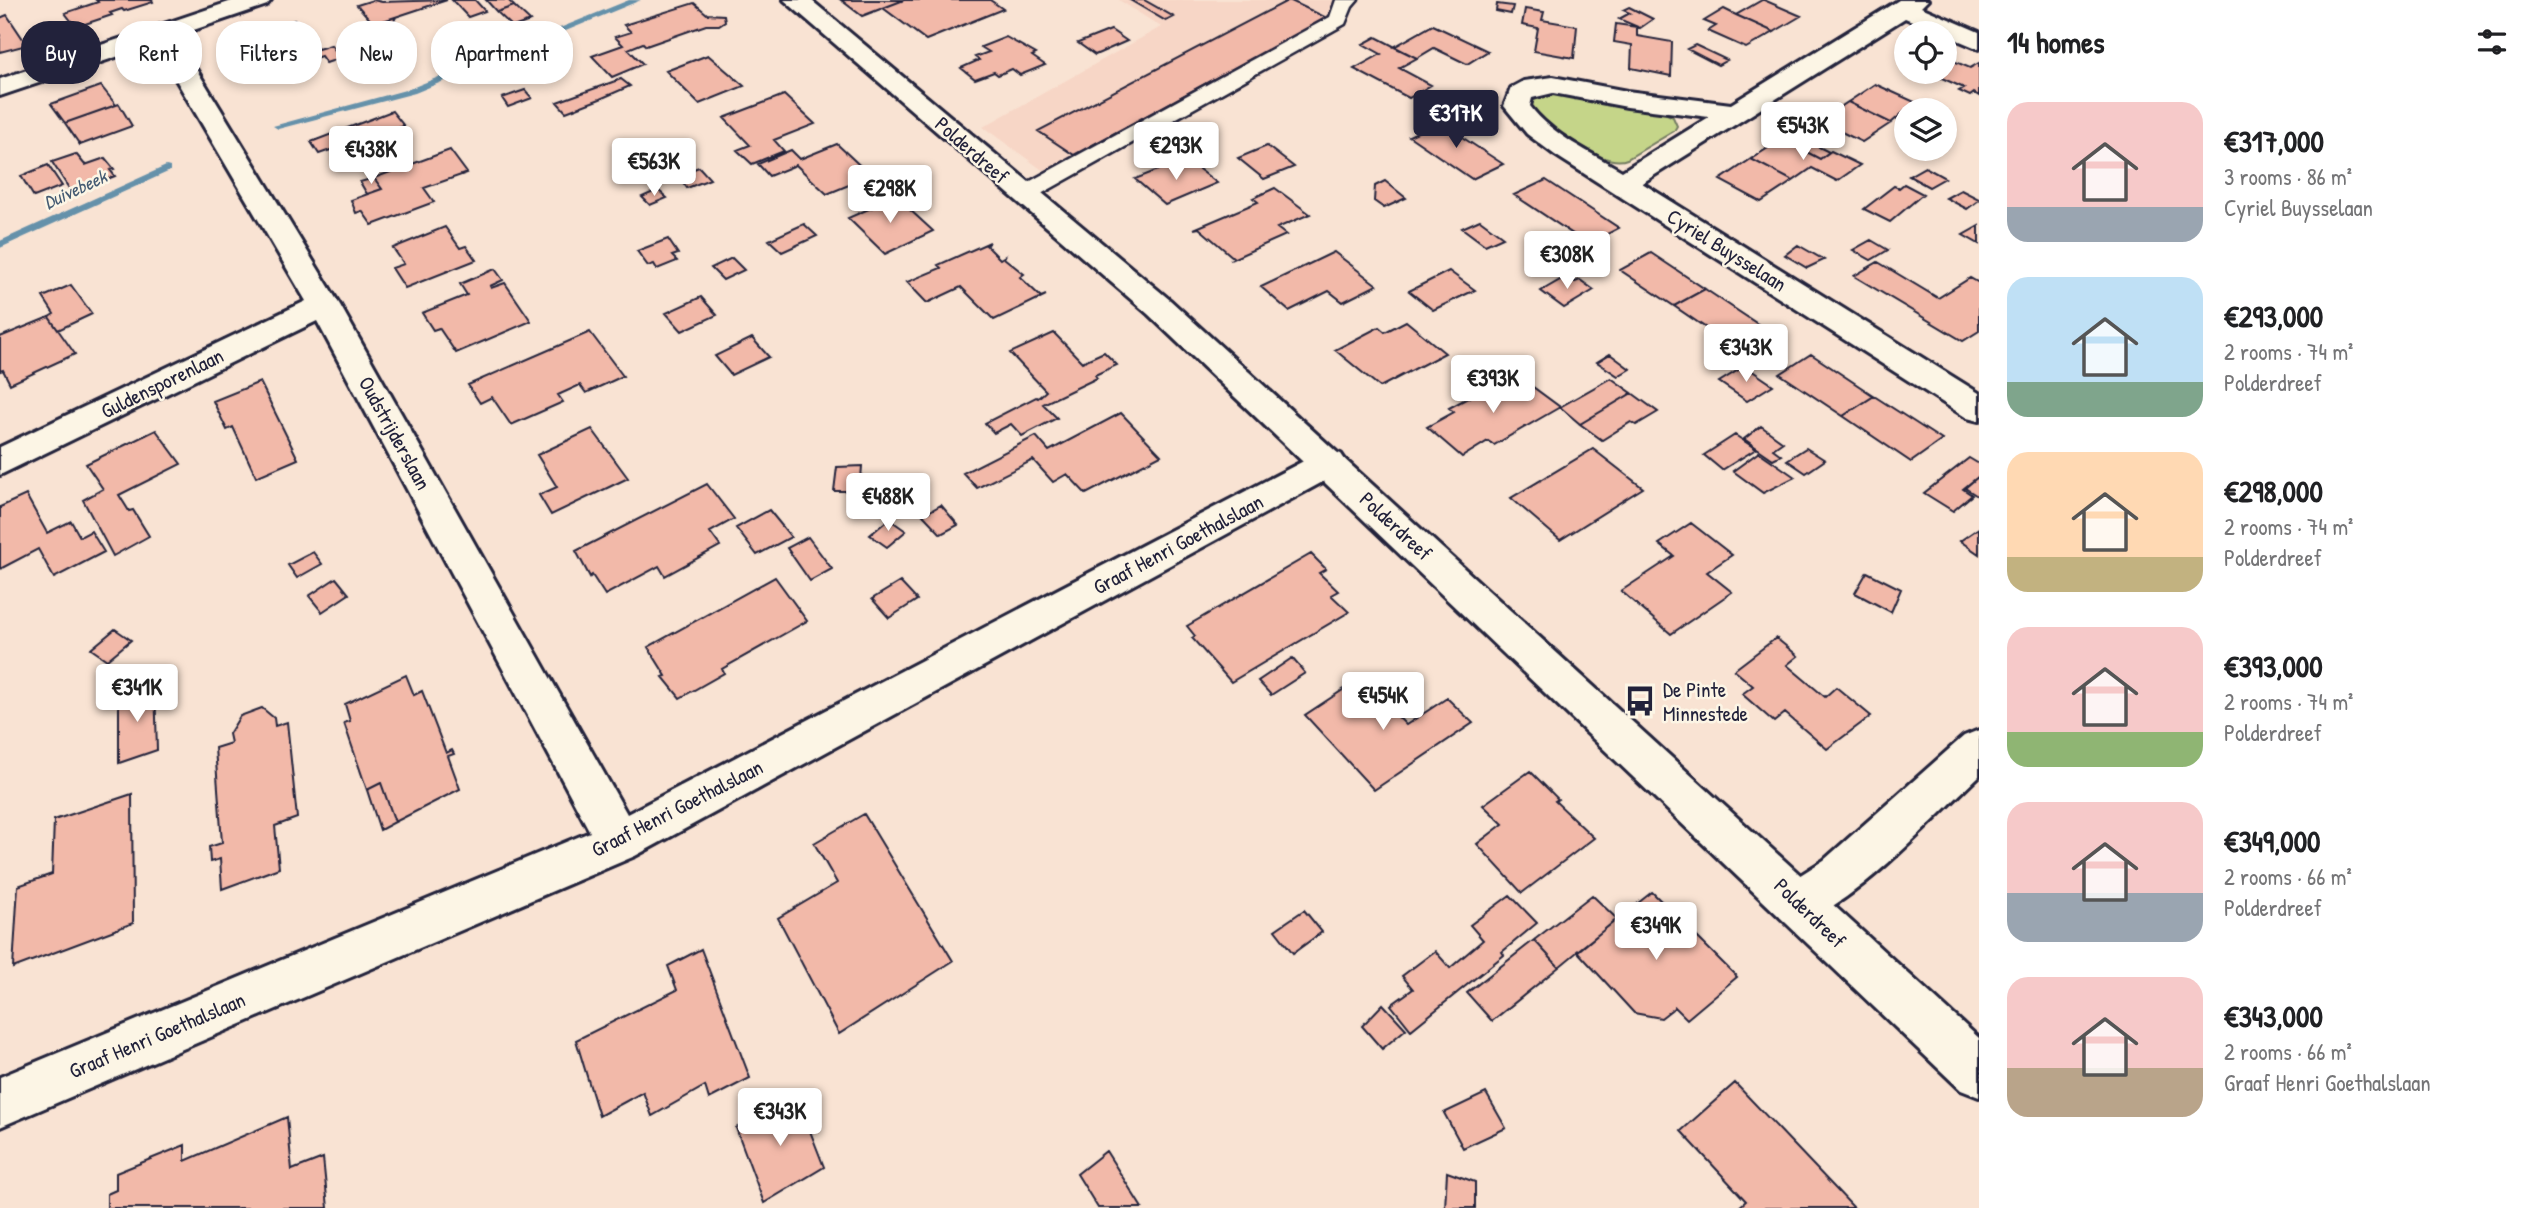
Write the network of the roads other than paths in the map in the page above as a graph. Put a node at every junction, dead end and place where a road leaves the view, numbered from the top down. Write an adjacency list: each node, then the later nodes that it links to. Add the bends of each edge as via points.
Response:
1 (259, 0): 5 (street)
2 (796, 0): 12 (street, Polderdreef)
3 (1343, 1): 12 (lane, via 1338,20)
4 (1910, 4): 6 (street); 10 (street)
5 (194, 21)
6 (1979, 41)
7 (115, 48): 9 (street)
8 (191, 84): 13 (street, Oudstrijderslaan)
9 (0, 88)
10 (1734, 113): 11 (street); 11 (street, Cyriel Buysselaan, via 1553,85 1520,94 1517,106 1524,118)
11 (1622, 183): 14 (street, Cyriel Buysselaan)
12 (1024, 194): 16 (street, Polderdreef, via 1159,307)
13 (324, 305): 15 (street, Guldensporenlaan); 18 (street, Oudstrijderslaan)
14 (1977, 406)
15 (0, 461)
16 (1329, 463): 18 (street, Graaf Henri Goethalslaan); 19 (street, Polderdreef)
17 (1979, 749): 19 (street, via 1840,874)
18 (619, 841): 21 (street, Graaf Henri Goethalslaan)
19 (1799, 902): 20 (street, Polderdreef)
20 (1979, 1072)
21 (0, 1102)

